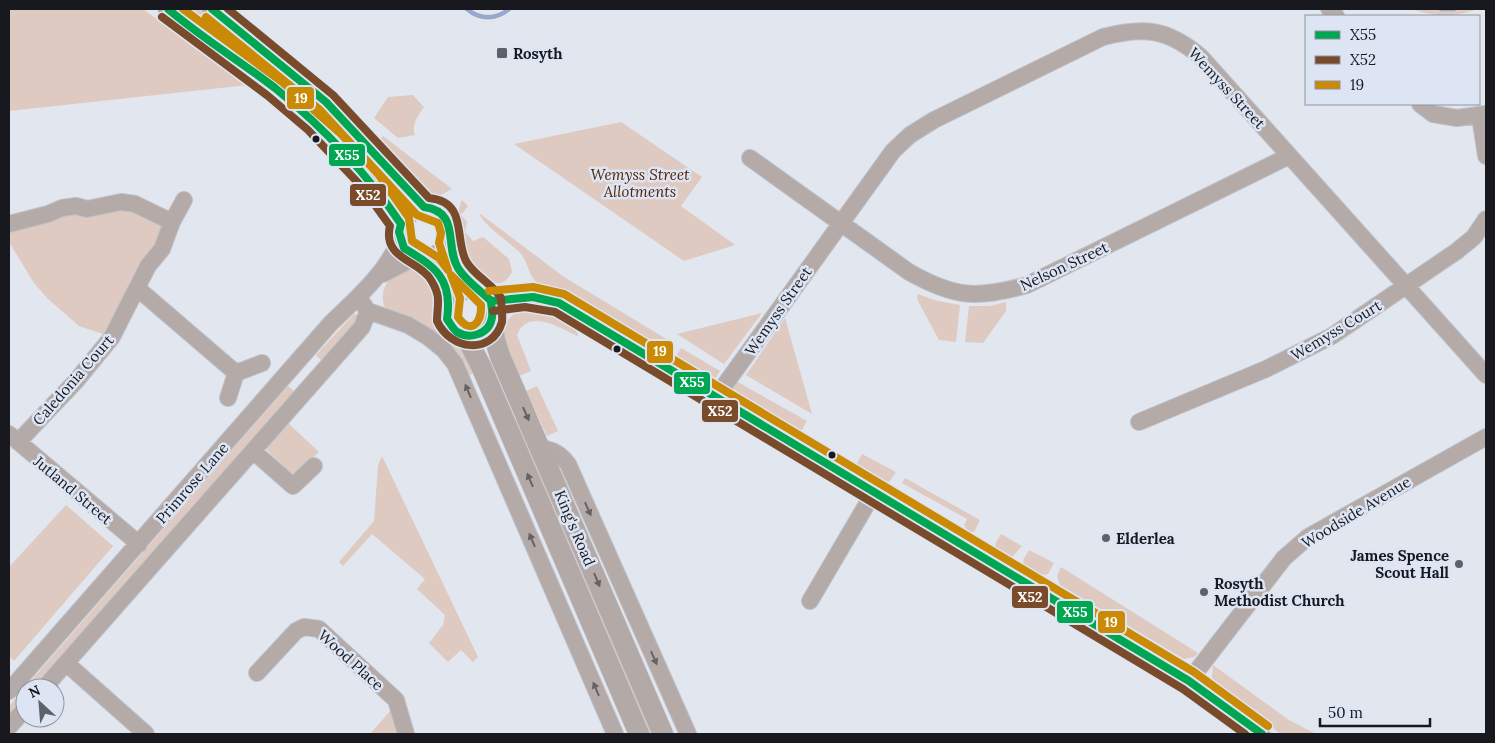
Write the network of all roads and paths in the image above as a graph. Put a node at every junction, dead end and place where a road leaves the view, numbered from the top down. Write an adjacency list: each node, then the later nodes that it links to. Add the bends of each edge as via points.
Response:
1 (168, 9): 14 (main road, via 300,110 352,159 378,189)
2 (212, 9): 9 (main road, via 326,102)
3 (1421, 105): 4 (street, via 1433,114 1457,118)
4 (1483, 116): 6 (street)
5 (1289, 156): 13 (street, Nelson Street, via 1027,285 997,294 965,295 936,288); 13 (street, Wemyss Street, via 1181,40 1154,31 1128,30 1103,37 934,120 910,135 893,151); 18 (street, Wemyss Street)
6 (1486, 156)
7 (750, 158): 13 (street)
8 (184, 200): 11 (street, Caledonia Court)
9 (424, 207): 14 (main road, via 410,212); 15 (main road, via 432,208 446,218 450,225)
10 (1486, 219): 18 (street, Wemyss Court, via 1474,237)
11 (172, 222): 12 (street, via 135,204 121,202 87,209 76,206 62,208); 19 (street, Caledonia Court, via 162,249)
12 (9, 224)
13 (840, 224): 28 (street, Wemyss Street)
14 (401, 232): 16 (main road, via 404,248); 17 (street, Primrose Lane, via 395,252)
15 (449, 241): 16 (main road, via 439,254); 22 (main road, via 458,268)
16 (419, 257): 17 (street, Primrose Lane); 21 (main road, via 433,266 441,277)
17 (377, 278): 20 (street, Primrose Lane)
18 (1405, 287): 27 (street, Wemyss Street); 30 (street, Wemyss Court, via 1332,336 1297,355)
19 (136, 288): 26 (street); 32 (street, Caledonia Court, via 112,337 76,381)
20 (358, 297): 23 (street); 37 (street, Primrose Lane, via 331,323)
21 (450, 300): 22 (main road, via 462,290); 24 (main road, via 447,319 454,330)
22 (487, 304): 24 (main road, via 489,326 479,334); 28 (street, via 524,295 547,298); 33 (main road, King's Road, one-way to 33, via 500,356)
23 (368, 311): 34 (street, Primrose Lane, via 362,327); 46 (street, one-way to 23, via 456,364 428,337 408,325)
24 (465, 335): 47 (main road, King's Road, one-way to 24)
25 (262, 363): 26 (street)
26 (236, 373): 29 (street)
27 (1486, 375)
28 (716, 397): 36 (street)
29 (228, 398)
30 (1139, 422)
31 (1486, 437): 42 (street, Woodside Avenue, via 1308,537 1284,558)
32 (13, 438): 37 (street, Jutland Street)
33 (540, 448): 48 (main road, King's Road, one-way to 48); 49 (street, one-way to 49, via 561,455 568,464)
34 (253, 451): 35 (street, Primrose Lane, via 293,486); 39 (street, Primrose Lane)
35 (314, 466)
36 (874, 492): 38 (street); 42 (street)
37 (138, 544): 43 (street, Primrose Lane)
38 (810, 601)
39 (66, 663): 41 (street, Primrose Lane); 44 (street)
40 (257, 672): 45 (street, Wood Place, via 296,631 304,627 319,630 396,700)
41 (53, 678)
42 (1189, 681): 50 (street)
43 (9, 691)
44 (146, 734)
45 (406, 734)
46 (615, 734)
47 (639, 734)
48 (663, 734)
49 (688, 734)
50 (1262, 734)

